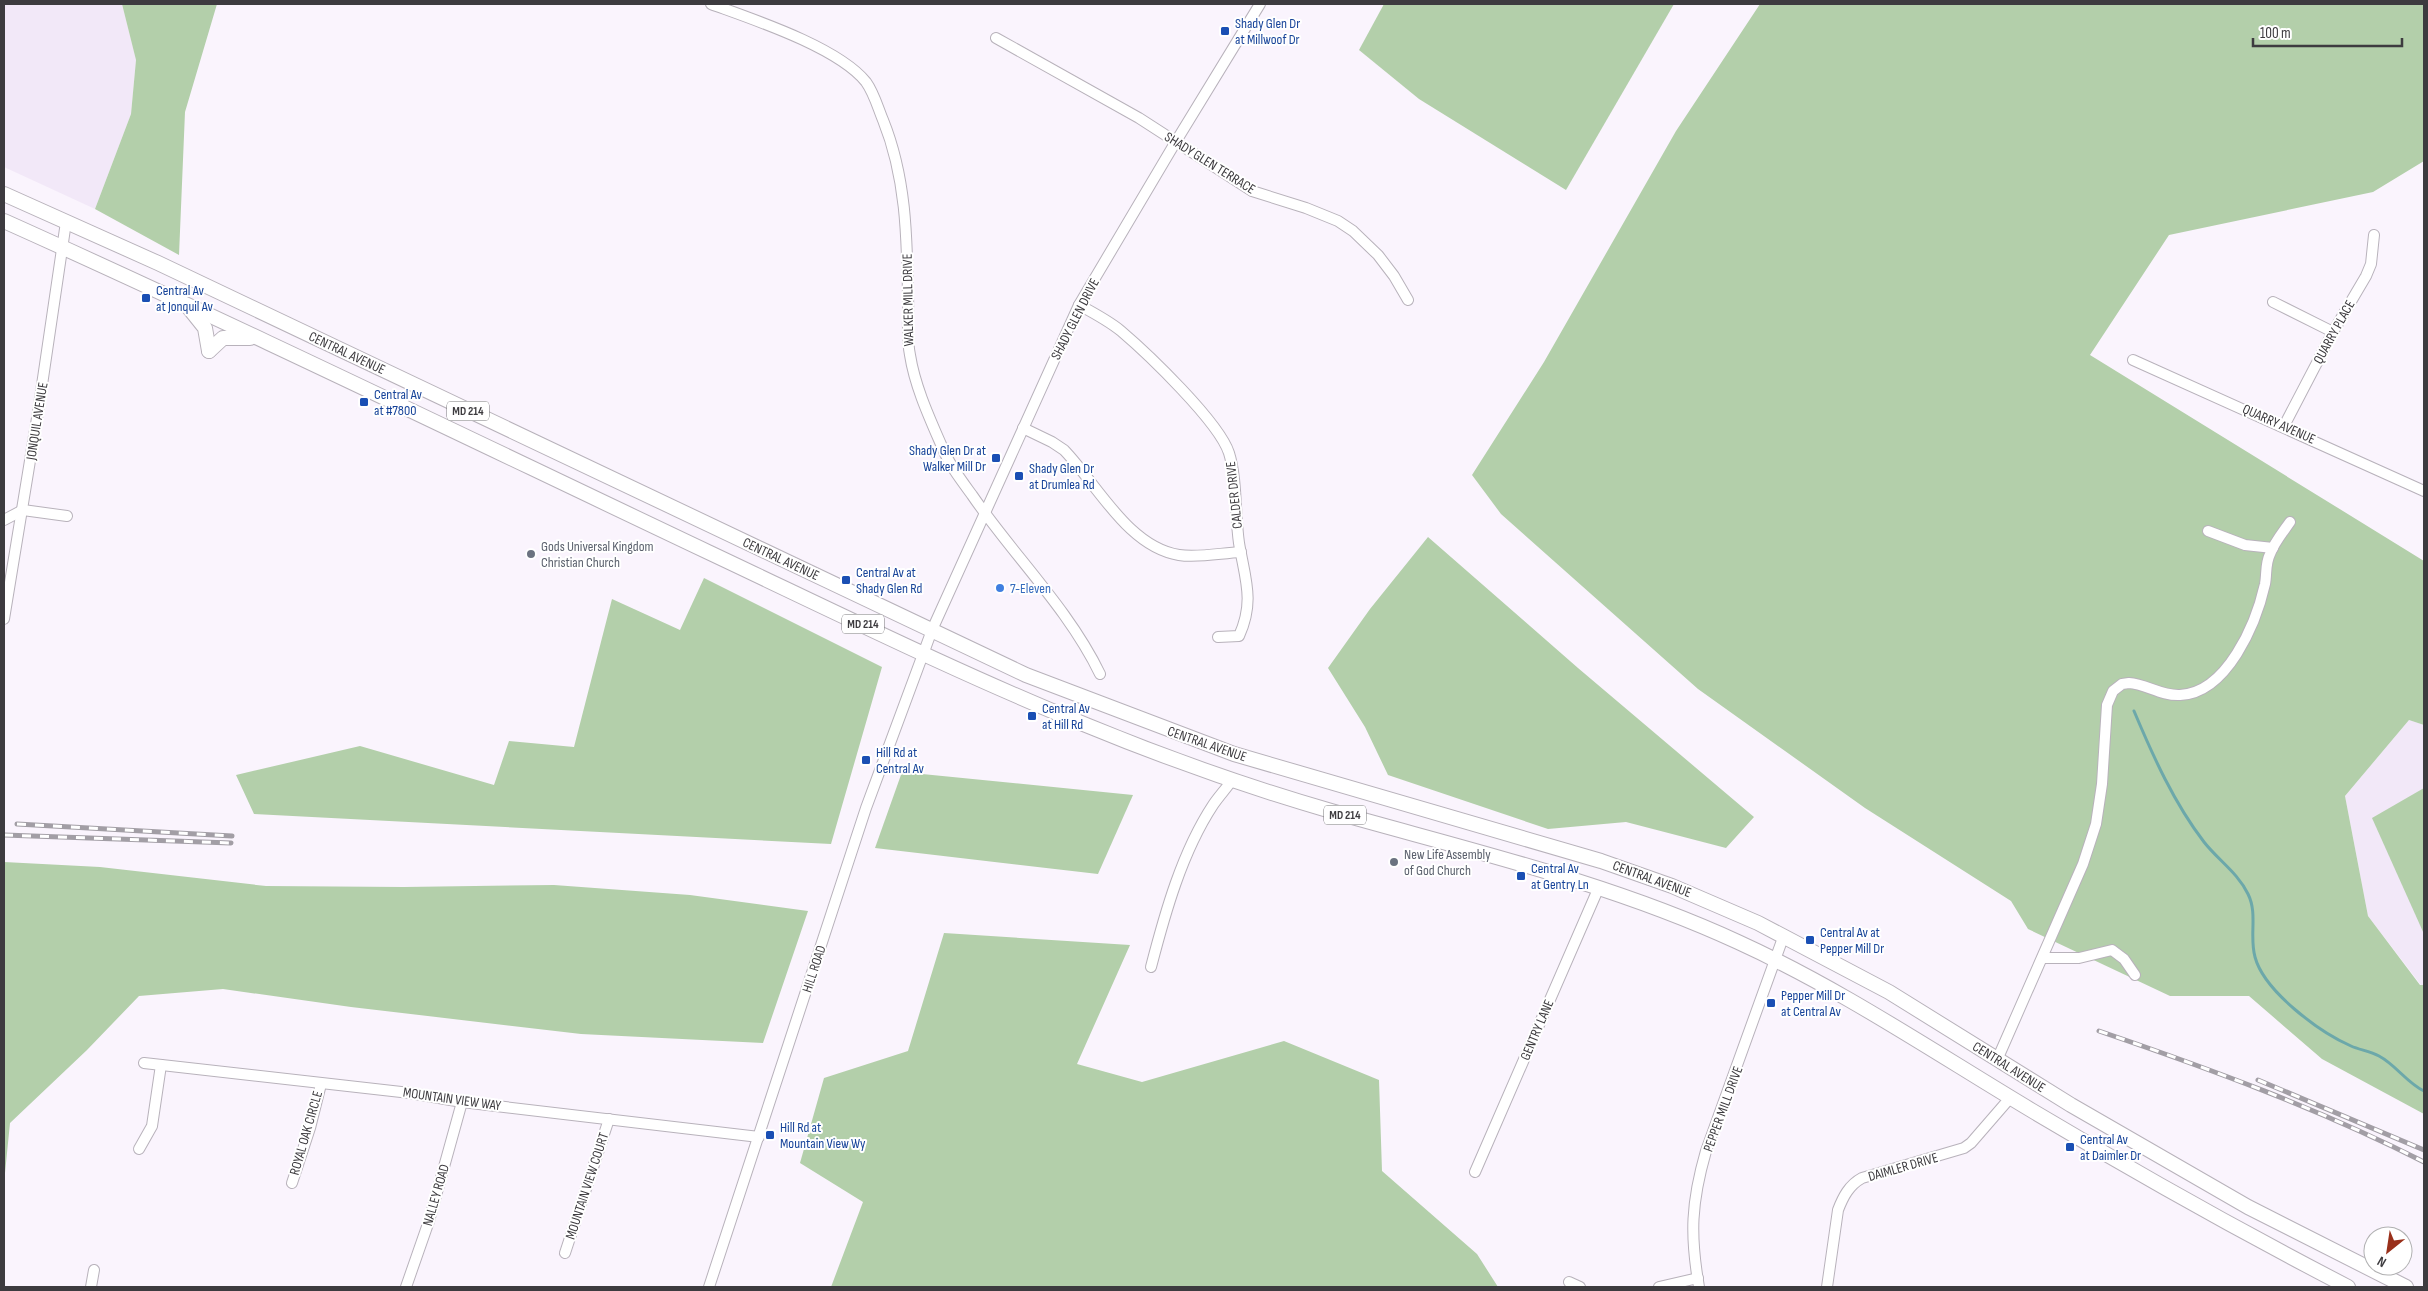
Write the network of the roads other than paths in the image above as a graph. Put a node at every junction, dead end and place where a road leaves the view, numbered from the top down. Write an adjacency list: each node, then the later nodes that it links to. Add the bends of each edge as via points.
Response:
1 (711, 4): 21 (street, WALKER MILL DRIVE, via 769,24 819,49 866,82 893,144 907,228 911,360 944,452)
2 (1260, 4): 4 (street, SHADY GLEN DRIVE)
3 (996, 38): 4 (street, SHADY GLEN TERRACE, via 1138,118)
4 (1175, 143): 10 (street, SHADY GLEN TERRACE, via 1252,191 1325,215 1353,231 1386,265); 13 (street, SHADY GLEN DRIVE)
5 (4, 194): 7 (main road, CENTRAL AVENUE / MD 214)
6 (4, 221): 9 (main road, CENTRAL AVENUE / MD 214)
7 (66, 222): 9 (street, JONQUIL AVENUE); 29 (main road, CENTRAL AVENUE / MD 214)
8 (2374, 235): 14 (street, QUARRY PLACE, via 2369,268)
9 (64, 248): 12 (main road, CENTRAL AVENUE / MD 214); 20 (street, JONQUIL AVENUE)
10 (1408, 300)
11 (2273, 302): 14 (street)
12 (185, 304): 15 (main road, CENTRAL AVENUE / MD 214); 15 (main road, via 205,328 209,351 224,338)
13 (1080, 305): 18 (street, SHADY GLEN DRIVE); 27 (street, CALDER DRIVE, via 1121,331 1174,382 1221,437 1231,466)
14 (2333, 332): 17 (street, QUARRY PLACE)
15 (257, 338): 31 (main road, CENTRAL AVENUE / MD 214)
16 (2134, 360): 17 (street, QUARRY AVENUE)
17 (2284, 426): 19 (street, QUARRY AVENUE)
18 (1023, 428): 21 (street, SHADY GLEN DRIVE); 27 (street, via 1064,450 1131,529 1152,545 1182,555)
19 (2424, 490)
20 (23, 510): 22 (street); 23 (street); 28 (street, JONQUIL AVENUE)
21 (983, 514): 29 (street, SHADY GLEN DRIVE); 32 (street, WALKER MILL DRIVE, via 1086,644)
22 (67, 516)
23 (4, 520)
24 (2290, 522): 26 (street)
25 (2208, 531): 26 (street, via 2245,545)
26 (2273, 548): 36 (street, via 2266,563 2260,603 2248,632 2215,681 2180,695 2128,683 2122,684 2110,696 2096,824 2083,864)
27 (1241, 552): 30 (street, CALDER DRIVE, via 1249,597 1247,618 1239,636)
28 (4, 619)
29 (932, 630): 31 (street, SHADY GLEN DRIVE); 35 (main road, CENTRAL AVENUE / MD 214, via 1026,675 1225,751 1601,861 1702,898)
30 (1218, 637)
31 (922, 652): 33 (main road, CENTRAL AVENUE / MD 214, via 1080,723); 47 (street, HILL ROAD, via 866,808)
32 (1100, 674)
33 (1232, 780): 34 (main road, CENTRAL AVENUE / MD 214); 38 (street, via 1214,804 1188,855 1162,925)
34 (1599, 887): 37 (main road, CENTRAL AVENUE / MD 214, via 1672,914); 49 (street, GENTRY LANE)
35 (1784, 936): 37 (street, PEPPER MILL DRIVE); 40 (main road, CENTRAL AVENUE / MD 214, via 1889,992)
36 (2043, 958): 39 (street, via 2079,958 2112,950 2124,959); 40 (street)
37 (1775, 960): 44 (main road, CENTRAL AVENUE / MD 214, via 1862,1006); 54 (street, PEPPER MILL DRIVE, via 1706,1152 1698,1183 1693,1231)
38 (1151, 967)
39 (2135, 975)
40 (1997, 1060): 62 (main road, CENTRAL AVENUE / MD 214, via 2248,1207)
41 (144, 1063): 42 (street, MOUNTAIN VIEW WAY)
42 (161, 1065): 43 (street, MOUNTAIN VIEW WAY); 48 (street, via 152,1126)
43 (320, 1084): 45 (street, MOUNTAIN VIEW WAY, via 410,1092); 50 (street, ROYAL OAK CIRCLE)
44 (2010, 1098): 60 (street, DAIMLER DRIVE, via 1972,1143 1964,1148 1862,1178 1853,1184 1838,1210); 61 (main road, CENTRAL AVENUE / MD 214, via 2219,1219)
45 (462, 1102): 46 (street, MOUNTAIN VIEW WAY); 56 (street, NALLEY ROAD, via 429,1221)
46 (609, 1119): 47 (street, MOUNTAIN VIEW WAY); 51 (street, MOUNTAIN VIEW COURT)
47 (759, 1137): 57 (street, HILL ROAD)
48 (139, 1149)
49 (1475, 1172)
50 (292, 1183)
51 (565, 1253)
52 (94, 1270): 55 (street)
53 (1569, 1282): 58 (street)
54 (1699, 1283): 59 (street)
55 (91, 1287)
56 (406, 1287)
57 (709, 1287)
58 (1580, 1287)
59 (1659, 1287)
60 (1827, 1287)
61 (2348, 1287)
62 (2406, 1287)

